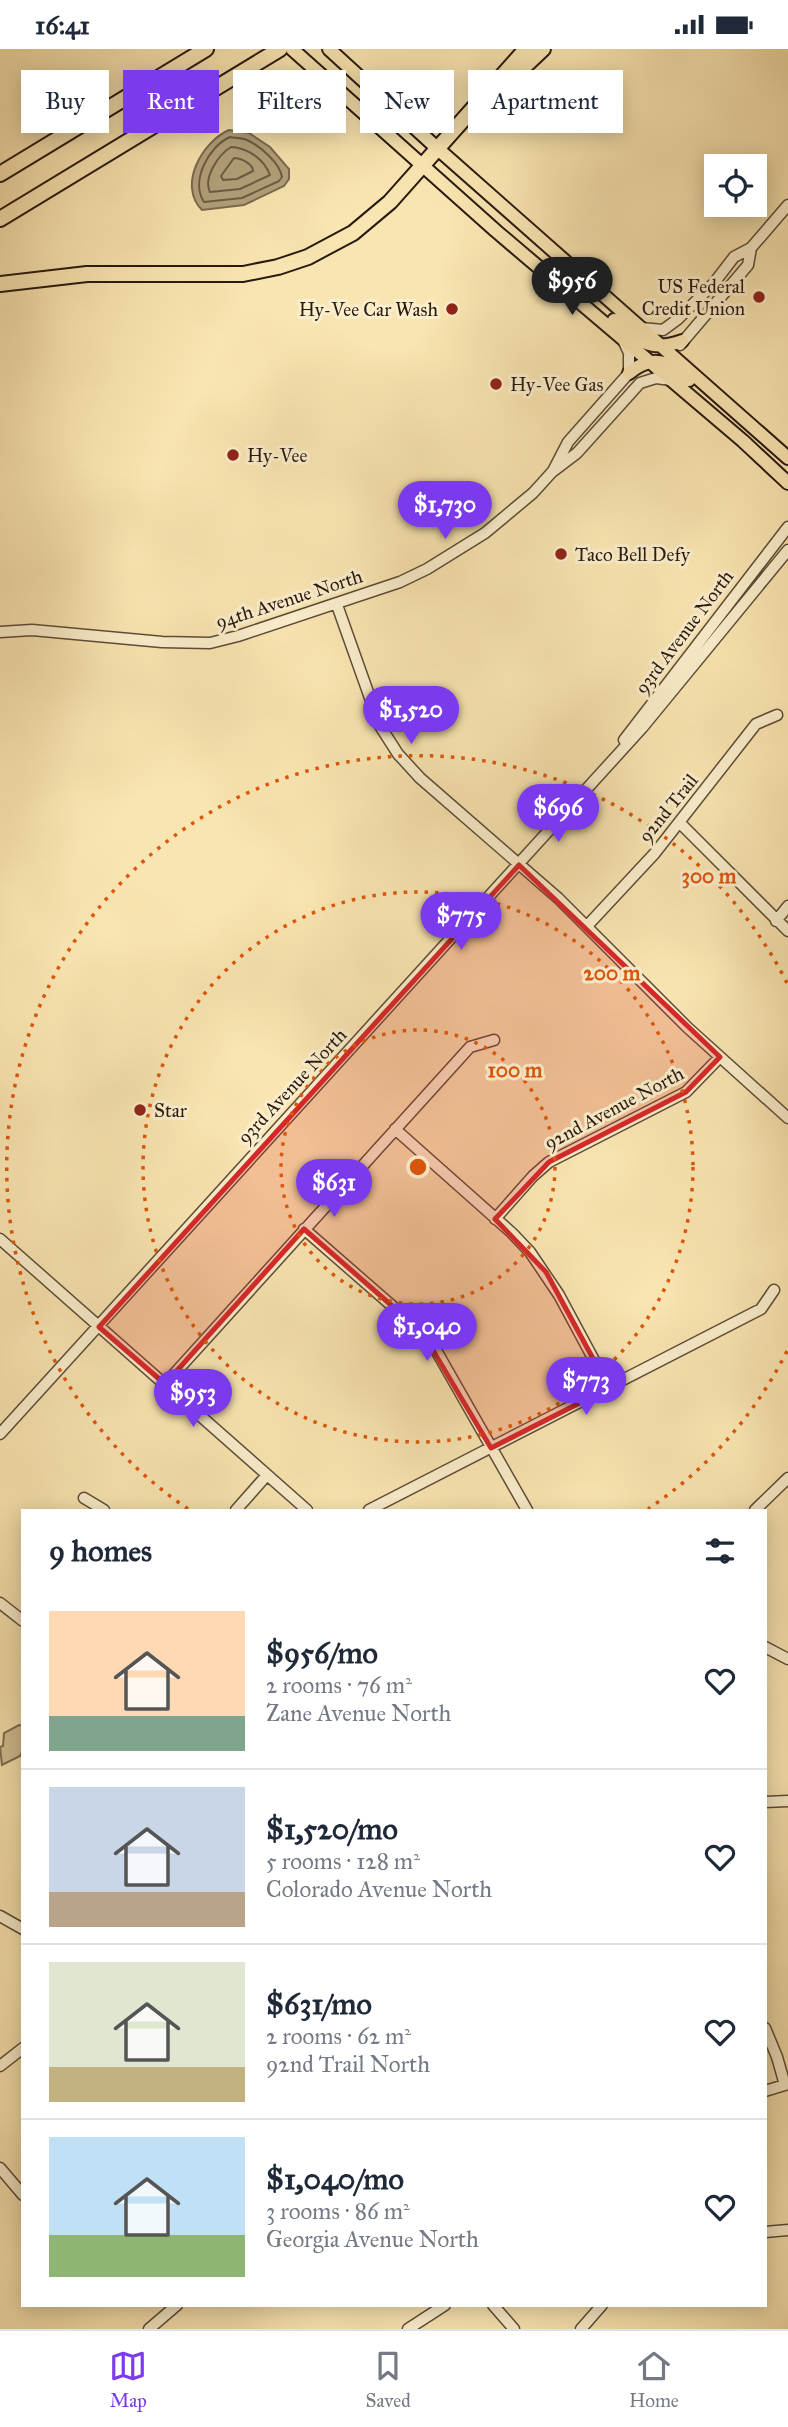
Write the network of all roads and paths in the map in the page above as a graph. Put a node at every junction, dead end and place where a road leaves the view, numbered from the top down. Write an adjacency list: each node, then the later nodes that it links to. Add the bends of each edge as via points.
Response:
1 (206, 49): 12 (highway)
2 (280, 49): 14 (highway)
3 (292, 49): 11 (main road)
4 (328, 49): 10 (main road)
5 (526, 49): 7 (highway)
6 (543, 49): 8 (highway)
7 (507, 70)
8 (518, 70)
9 (468, 114): 10 (highway)
10 (438, 149): 11 (highway); 18 (main road)
11 (422, 167): 15 (main road); 17 (highway, via 353,233 324,250 278,267 243,274 87,274)
12 (0, 174)
13 (788, 205): 16 (street)
14 (0, 219)
15 (499, 234): 19 (main road); 21 (main road, via 635,336)
16 (751, 248): 18 (street, via 734,257 668,327 657,331); 20 (street, via 748,265)
17 (0, 284)
18 (641, 328): 21 (main road)
19 (621, 337): 23 (main road); 24 (street, via 629,353)
20 (682, 341): 21 (main road); 22 (street)
21 (662, 347): 22 (main road)
22 (676, 359): 26 (main road)
23 (650, 361): 24 (main road); 25 (main road); 26 (main road, via 668,365)
24 (629, 373): 28 (street, 94th Avenue North, via 569,442)
25 (672, 380): 28 (street, 94th Avenue North, via 640,383); 29 (main road)
26 (746, 421): 27 (main road)
27 (788, 458)
28 (552, 473): 32 (street, 94th Avenue North, via 468,545 400,582)
29 (788, 483)
30 (788, 527): 35 (street, 93rd Avenue North)
31 (788, 550): 35 (street, 93rd Avenue North)
32 (337, 605): 33 (street, 94th Avenue North, via 210,643 32,630); 37 (street, via 380,726 398,754)
33 (0, 632)
34 (777, 715): 36 (street, 92nd Trail, via 756,724)
35 (610, 762): 37 (street, 93rd Avenue North)
36 (680, 823): 39 (street); 40 (street, 92nd Trail)
37 (519, 865): 40 (street); 50 (street, 93rd Avenue North)
38 (788, 906): 39 (street)
39 (776, 921): 41 (street)
40 (587, 926): 43 (street)
41 (788, 931)
42 (494, 1040): 45 (street, via 470,1047)
43 (720, 1057): 44 (street); 46 (street, 92nd Avenue North, via 686,1093 550,1162)
44 (788, 1118)
45 (395, 1129): 46 (street); 47 (street)
46 (495, 1219): 52 (street, via 545,1272)
47 (304, 1229): 51 (street); 54 (street, via 422,1332)
48 (0, 1239): 50 (street)
49 (774, 1290): 52 (street, via 761,1309)
50 (99, 1327): 51 (street); 53 (street, 93rd Avenue North)
51 (165, 1384): 55 (street)
52 (609, 1388): 54 (street)
53 (0, 1434)
54 (491, 1448): 61 (street); 62 (street)
55 (267, 1475): 59 (street); 60 (street)
56 (788, 1478): 63 (street)
57 (84, 1499): 58 (street)
58 (102, 1509)
59 (237, 1509)
60 (306, 1509)
61 (371, 1509)
62 (526, 1509)
63 (756, 1509)
64 (0, 1603): 65 (street)
65 (21, 1619)
66 (767, 1648): 67 (street)
67 (788, 1659)
68 (788, 1801): 69 (street)
69 (767, 1802)
70 (0, 1916): 71 (street)
71 (21, 1928)
72 (767, 2033): 75 (street)
73 (21, 2050): 74 (street)
74 (0, 2066)
75 (786, 2085): 76 (street)
76 (767, 2090)
77 (0, 2168): 78 (street)
78 (21, 2193)
79 (788, 2229): 80 (street)
80 (767, 2232)
81 (175, 2307): 85 (street)
82 (442, 2307): 86 (street)
83 (495, 2307): 87 (street)
84 (601, 2307): 88 (street)
85 (149, 2329)
86 (408, 2329)
87 (514, 2329)
88 (581, 2329)

